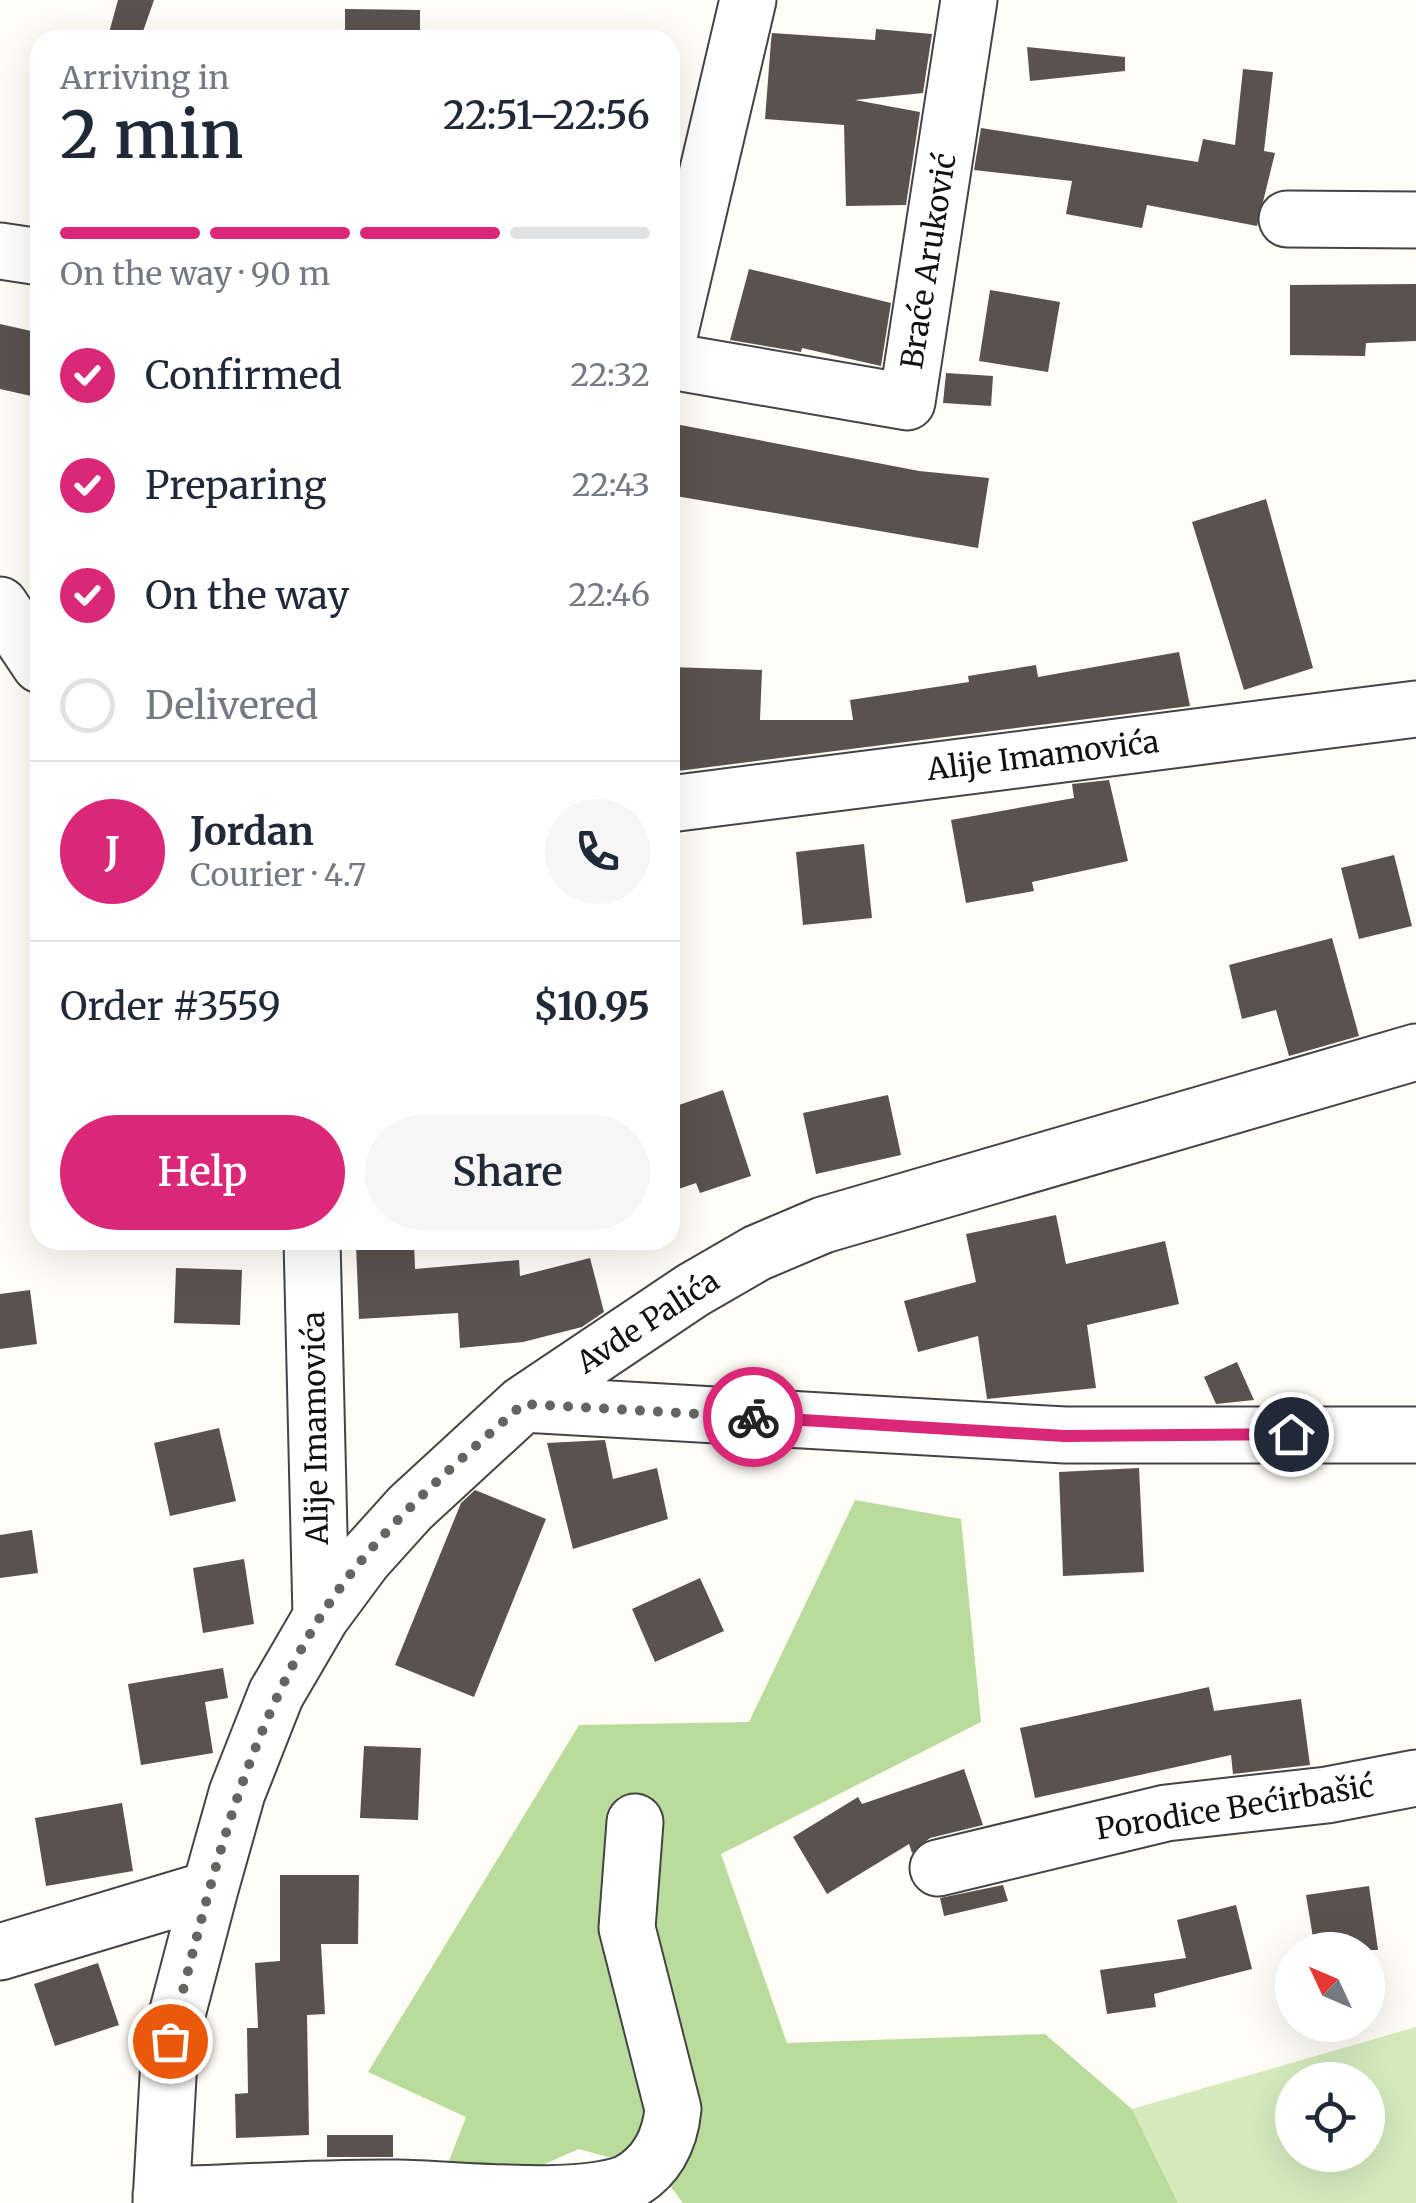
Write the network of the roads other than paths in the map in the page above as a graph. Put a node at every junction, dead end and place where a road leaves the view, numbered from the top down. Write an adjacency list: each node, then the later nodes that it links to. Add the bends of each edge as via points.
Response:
1 (748, 0): 7 (street)
2 (970, 0): 8 (street, Braće Aruković, via 907,402)
3 (1287, 219): 4 (street)
4 (1416, 220)
5 (0, 251): 6 (street)
6 (30, 256)
7 (680, 289)
8 (680, 363)
9 (15, 606): 10 (street)
10 (30, 641)
11 (1416, 708): 12 (street, Alije Imamovića)
12 (680, 803)
13 (1416, 1052): 15 (street, Avde Palića, via 823,1225 693,1290)
14 (312, 1250): 17 (street, Alije Imamovića)
15 (523, 1404): 16 (street, via 1064,1436); 17 (street, Avde Palića, via 410,1508)
16 (1416, 1435)
17 (320, 1617): 21 (street, Avde Palića, via 276,1694 237,1793)
18 (1416, 1778): 20 (street, Porodice Bećirbašić, via 1166,1813)
19 (636, 1822): 23 (street, via 627,1928 673,2110 661,2154 626,2183 556,2196 398,2188)
20 (938, 1868)
21 (210, 1889): 22 (street); 23 (street, Avde Palića, via 170,2041)
22 (0, 1952)
23 (161, 2199)

